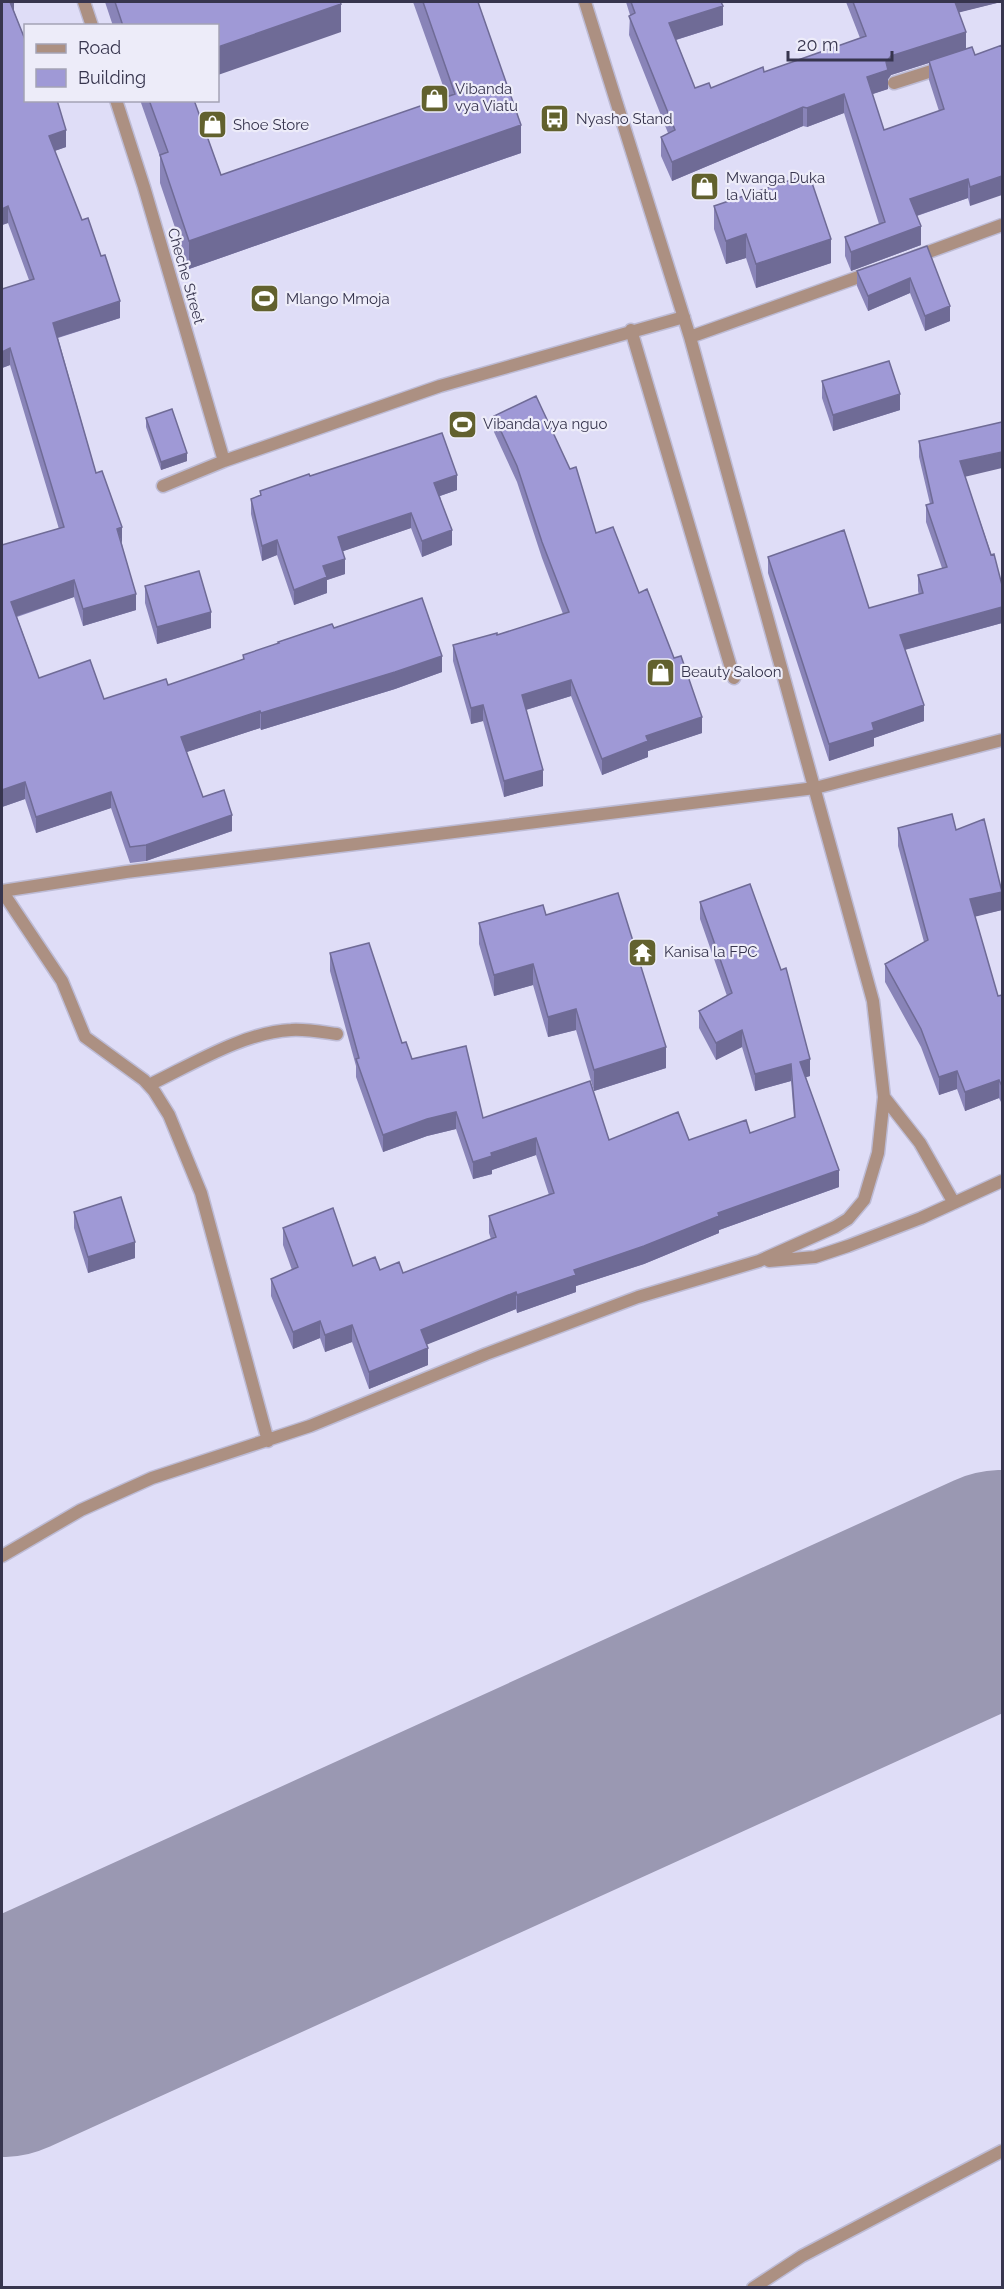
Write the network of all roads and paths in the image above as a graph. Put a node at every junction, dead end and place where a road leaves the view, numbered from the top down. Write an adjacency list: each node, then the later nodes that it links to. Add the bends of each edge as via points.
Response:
1 (84, 2): 3 (street)
2 (585, 2): 10 (street)
3 (91, 24)
4 (956, 64): 5 (street)
5 (894, 83)
6 (117, 102): 13 (street, Cheche Street)
7 (1002, 225): 8 (street)
8 (900, 262)
9 (878, 270): 12 (street)
10 (684, 317): 11 (street); 12 (street)
11 (631, 330): 13 (street, via 440,386); 15 (street)
12 (690, 337): 17 (street)
13 (224, 461): 14 (street)
14 (163, 486)
15 (734, 678)
16 (1002, 740): 17 (street)
17 (814, 788): 18 (street); 21 (street, via 873,1001)
18 (2, 891): 20 (street, via 62,981 85,1037)
19 (337, 1034): 20 (street, via 293,1030 253,1039)
20 (149, 1085): 25 (street, via 169,1115 201,1193)
21 (884, 1097): 23 (street, via 920,1143); 24 (street, via 878,1153 864,1200 836,1227)
22 (1002, 1181): 23 (street)
23 (954, 1203): 24 (street, via 814,1257)
24 (759, 1261): 25 (street, via 638,1297)
25 (268, 1441): 26 (street, via 152,1478 81,1510)
26 (2, 1556)
27 (1002, 2151): 28 (street, via 802,2256)
28 (753, 2288)

